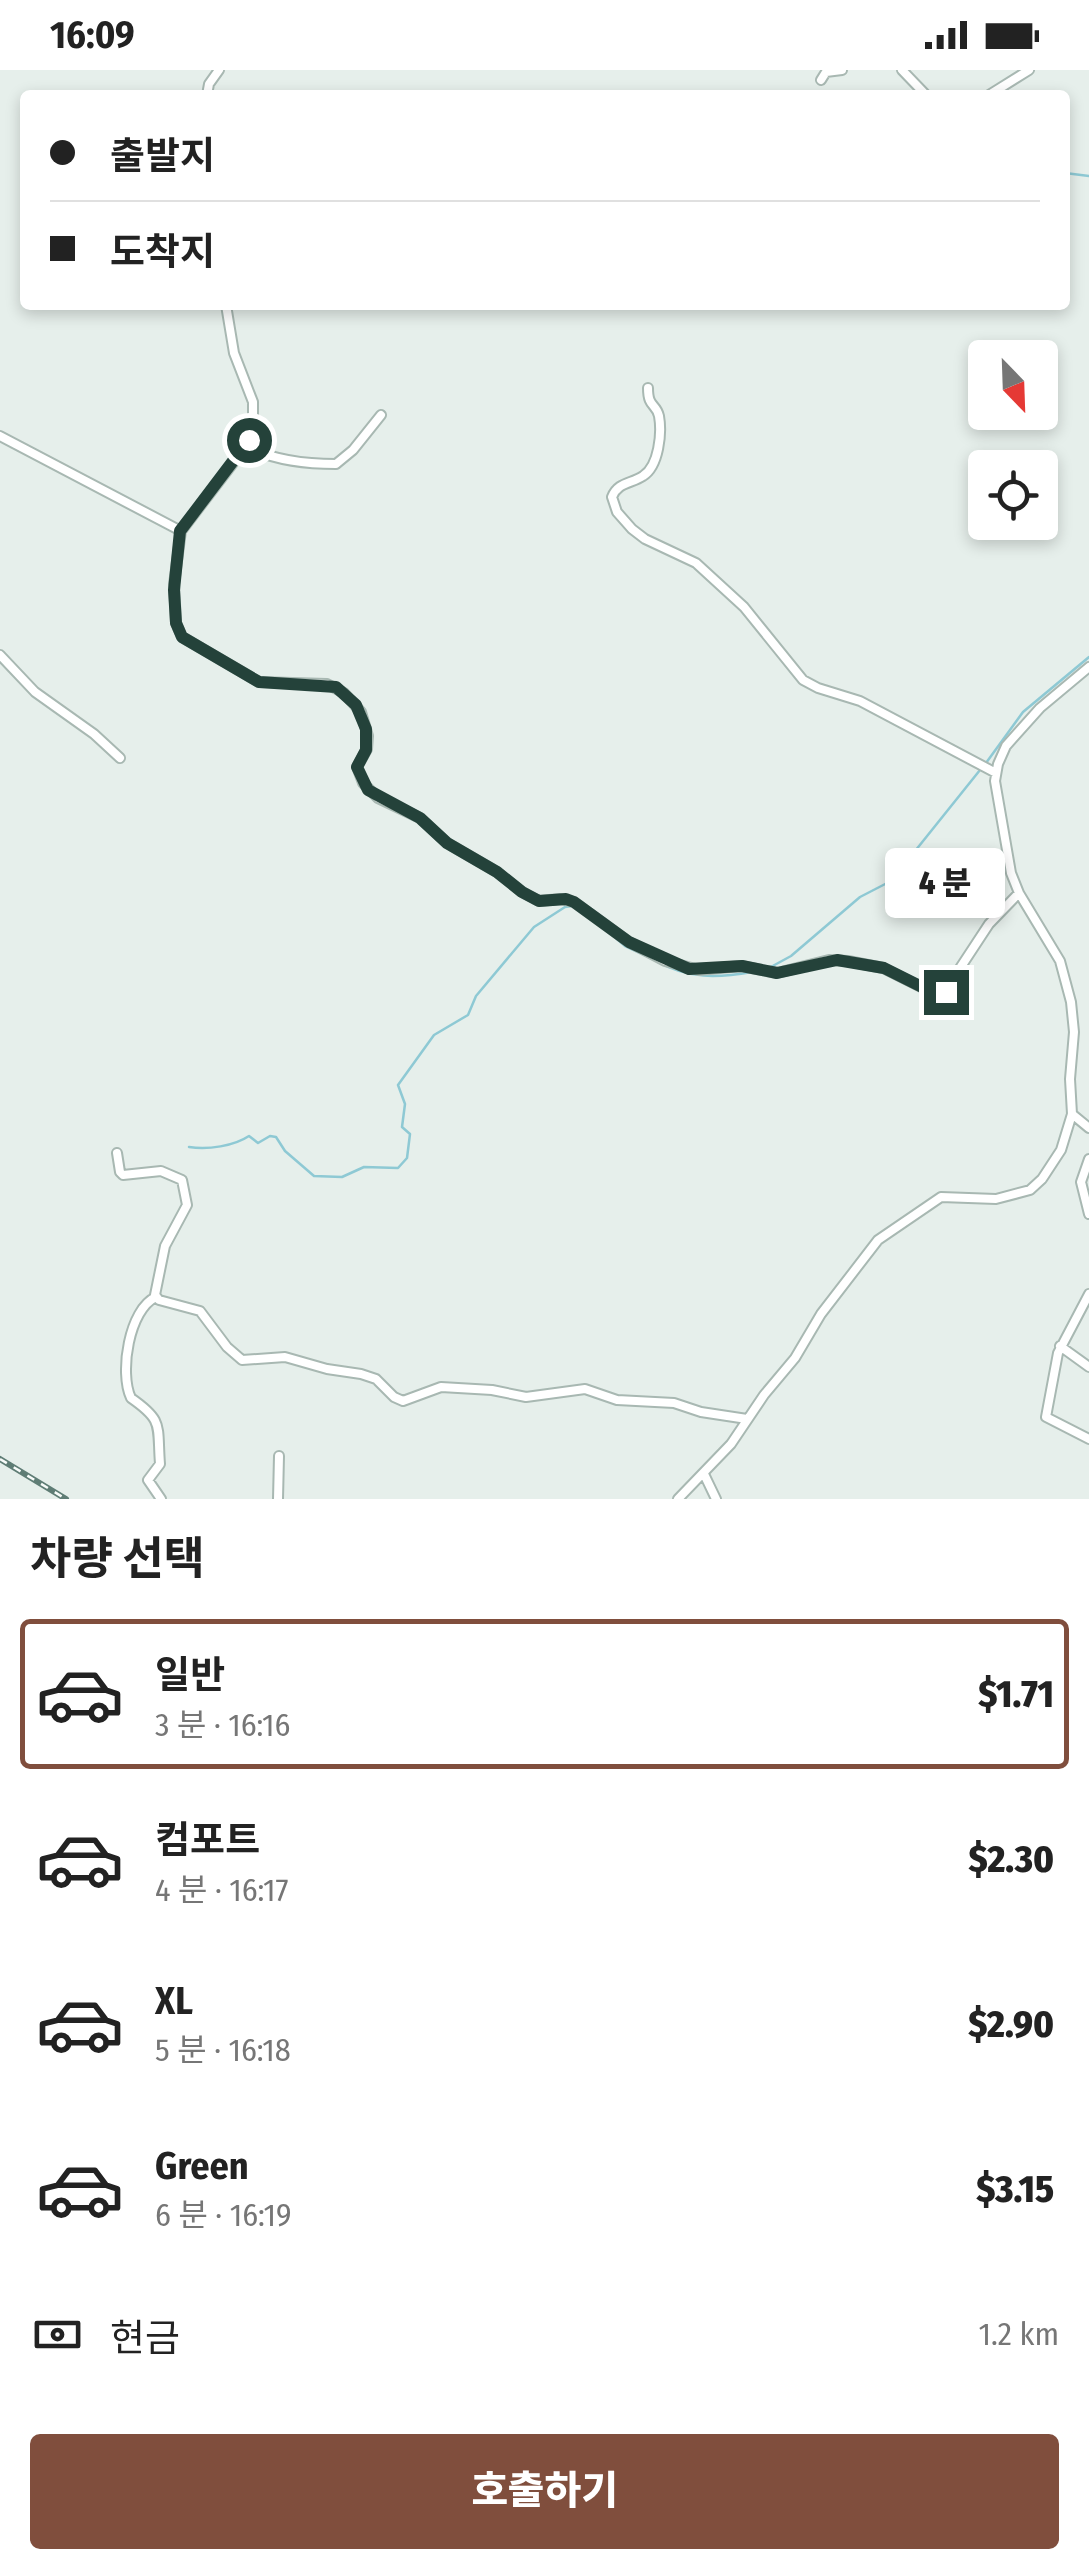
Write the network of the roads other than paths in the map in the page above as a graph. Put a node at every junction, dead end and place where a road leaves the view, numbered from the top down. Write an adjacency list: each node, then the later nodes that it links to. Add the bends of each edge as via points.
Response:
1 (842, 70): 4 (street, via 826,72)
2 (902, 70): 5 (street)
3 (1028, 70): 6 (street)
4 (821, 80)
5 (921, 90)
6 (997, 90)
7 (227, 310): 11 (street, via 253,402)
8 (648, 388): 16 (street, via 658,415 657,455 648,472 620,485 612,497 632,529 696,562 803,680 860,701)
9 (381, 416): 11 (street, via 336,464 294,461)
10 (0, 436): 12 (street)
11 (246, 446): 12 (street)
12 (180, 531): 17 (street, via 174,590 182,637 259,682 336,687 364,718 368,743 357,767 368,790 420,818 522,892 539,901 574,902 665,961 699,970 742,966 777,973 848,961 884,968 940,994)
13 (0, 655): 15 (street, via 35,692)
14 (1089, 666): 16 (street, via 1028,720 1006,746)
15 (120, 758)
16 (996, 773): 17 (street, via 1006,855)
17 (1019, 893): 18 (street, via 1060,961)
18 (1074, 1021): 19 (street); 20 (street)
19 (1089, 1023)
20 (1072, 1114): 21 (street); 29 (street, via 1056,1160 1030,1190 996,1199 941,1197 878,1240)
21 (1089, 1128)
22 (116, 1153): 26 (street, via 121,1174 161,1171 185,1185 187,1205 165,1246)
23 (1089, 1158): 24 (street, via 1081,1182)
24 (1089, 1214)
25 (1089, 1294): 27 (street)
26 (156, 1297): 29 (street, via 200,1311 242,1360 285,1357 361,1374 403,1401 441,1387 526,1397 585,1389 617,1400); 33 (street, via 138,1312 124,1376 131,1398 155,1419 160,1464 148,1480)
27 (1060, 1346): 28 (street); 30 (street, via 1046,1418)
28 (1089, 1368)
29 (747, 1418): 32 (street)
30 (1089, 1439)
31 (279, 1456): 34 (street)
32 (704, 1474): 35 (street); 36 (street)
33 (160, 1499)
34 (278, 1499)
35 (678, 1499)
36 (716, 1499)

